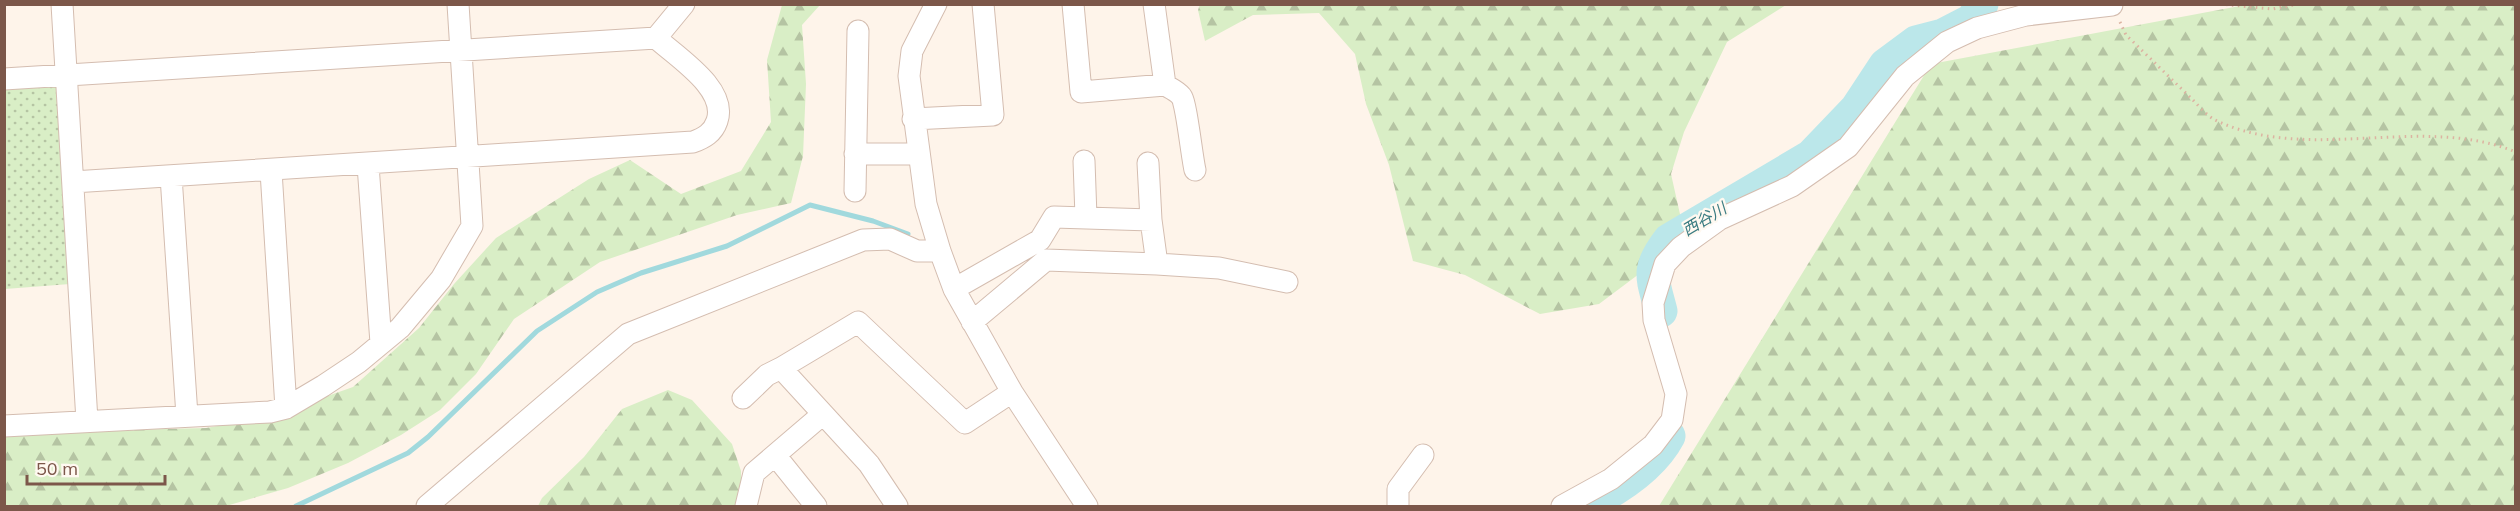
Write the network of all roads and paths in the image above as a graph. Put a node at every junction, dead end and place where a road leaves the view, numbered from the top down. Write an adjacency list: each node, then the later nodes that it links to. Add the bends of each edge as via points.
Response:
1 (62, 4): 14 (street)
2 (458, 4): 13 (street)
3 (684, 4): 12 (street)
4 (936, 4): 17 (street, via 912,51 909,76)
5 (983, 4): 17 (street, via 993,115)
6 (1073, 4): 16 (street, via 1080,92)
7 (1154, 4): 16 (street)
8 (2220, 4): 9 (path, via 2272,9)
9 (2299, 4)
10 (2112, 5): 18 (path, via 2126,35 2213,119 2282,139 2422,137 2492,142); 54 (street, via 2026,15 1977,28 1947,42 1905,76 1848,147 1792,186 1720,219 1681,247 1665,264 1653,303 1654,320 1676,394 1672,420 1653,445 1611,479)
11 (858, 31): 19 (street)
12 (656, 38): 13 (street); 21 (street, via 717,98 718,119 703,139)
13 (461, 49): 14 (street); 21 (street)
14 (67, 76): 15 (street); 28 (street)
15 (4, 79)
16 (1165, 85): 25 (street, via 1182,96 1187,108 1187,133)
17 (913, 119): 20 (street)
18 (2516, 152)
19 (855, 154): 20 (street); 29 (street)
20 (918, 154): 32 (street)
21 (468, 158): 24 (street); 37 (street, via 472,226 441,279)
22 (1084, 161): 30 (street)
23 (1148, 163): 31 (street)
24 (368, 165): 26 (street); 37 (street)
25 (1195, 170)
26 (271, 171): 27 (street); 41 (street)
27 (171, 177): 28 (street); 43 (street)
28 (73, 182): 44 (street)
29 (855, 191)
30 (1086, 217): 31 (street); 35 (street, via 1054,217 1040,240)
31 (1151, 220): 33 (street)
32 (939, 251): 35 (street); 48 (street, via 917,251 890,239 863,240 628,334)
33 (1157, 264): 34 (street, via 1219,268); 36 (street, via 1046,260)
34 (1287, 282)
35 (954, 289): 36 (street)
36 (972, 322): 39 (street)
37 (381, 343): 41 (street)
38 (781, 368): 39 (street, via 858,322 965,423); 40 (street, via 767,375); 42 (street)
39 (1012, 392): 52 (street)
40 (743, 398)
41 (286, 408): 43 (street)
42 (823, 414): 46 (street); 51 (street, via 868,464)
43 (187, 416): 44 (street)
44 (87, 421): 45 (street)
45 (4, 426)
46 (774, 455): 49 (street, via 754,473); 50 (street)
47 (1423, 455): 53 (street, via 1398,489)
48 (429, 506)
49 (746, 507)
50 (816, 507)
51 (897, 507)
52 (1087, 507)
53 (1398, 507)
54 (1562, 507)

